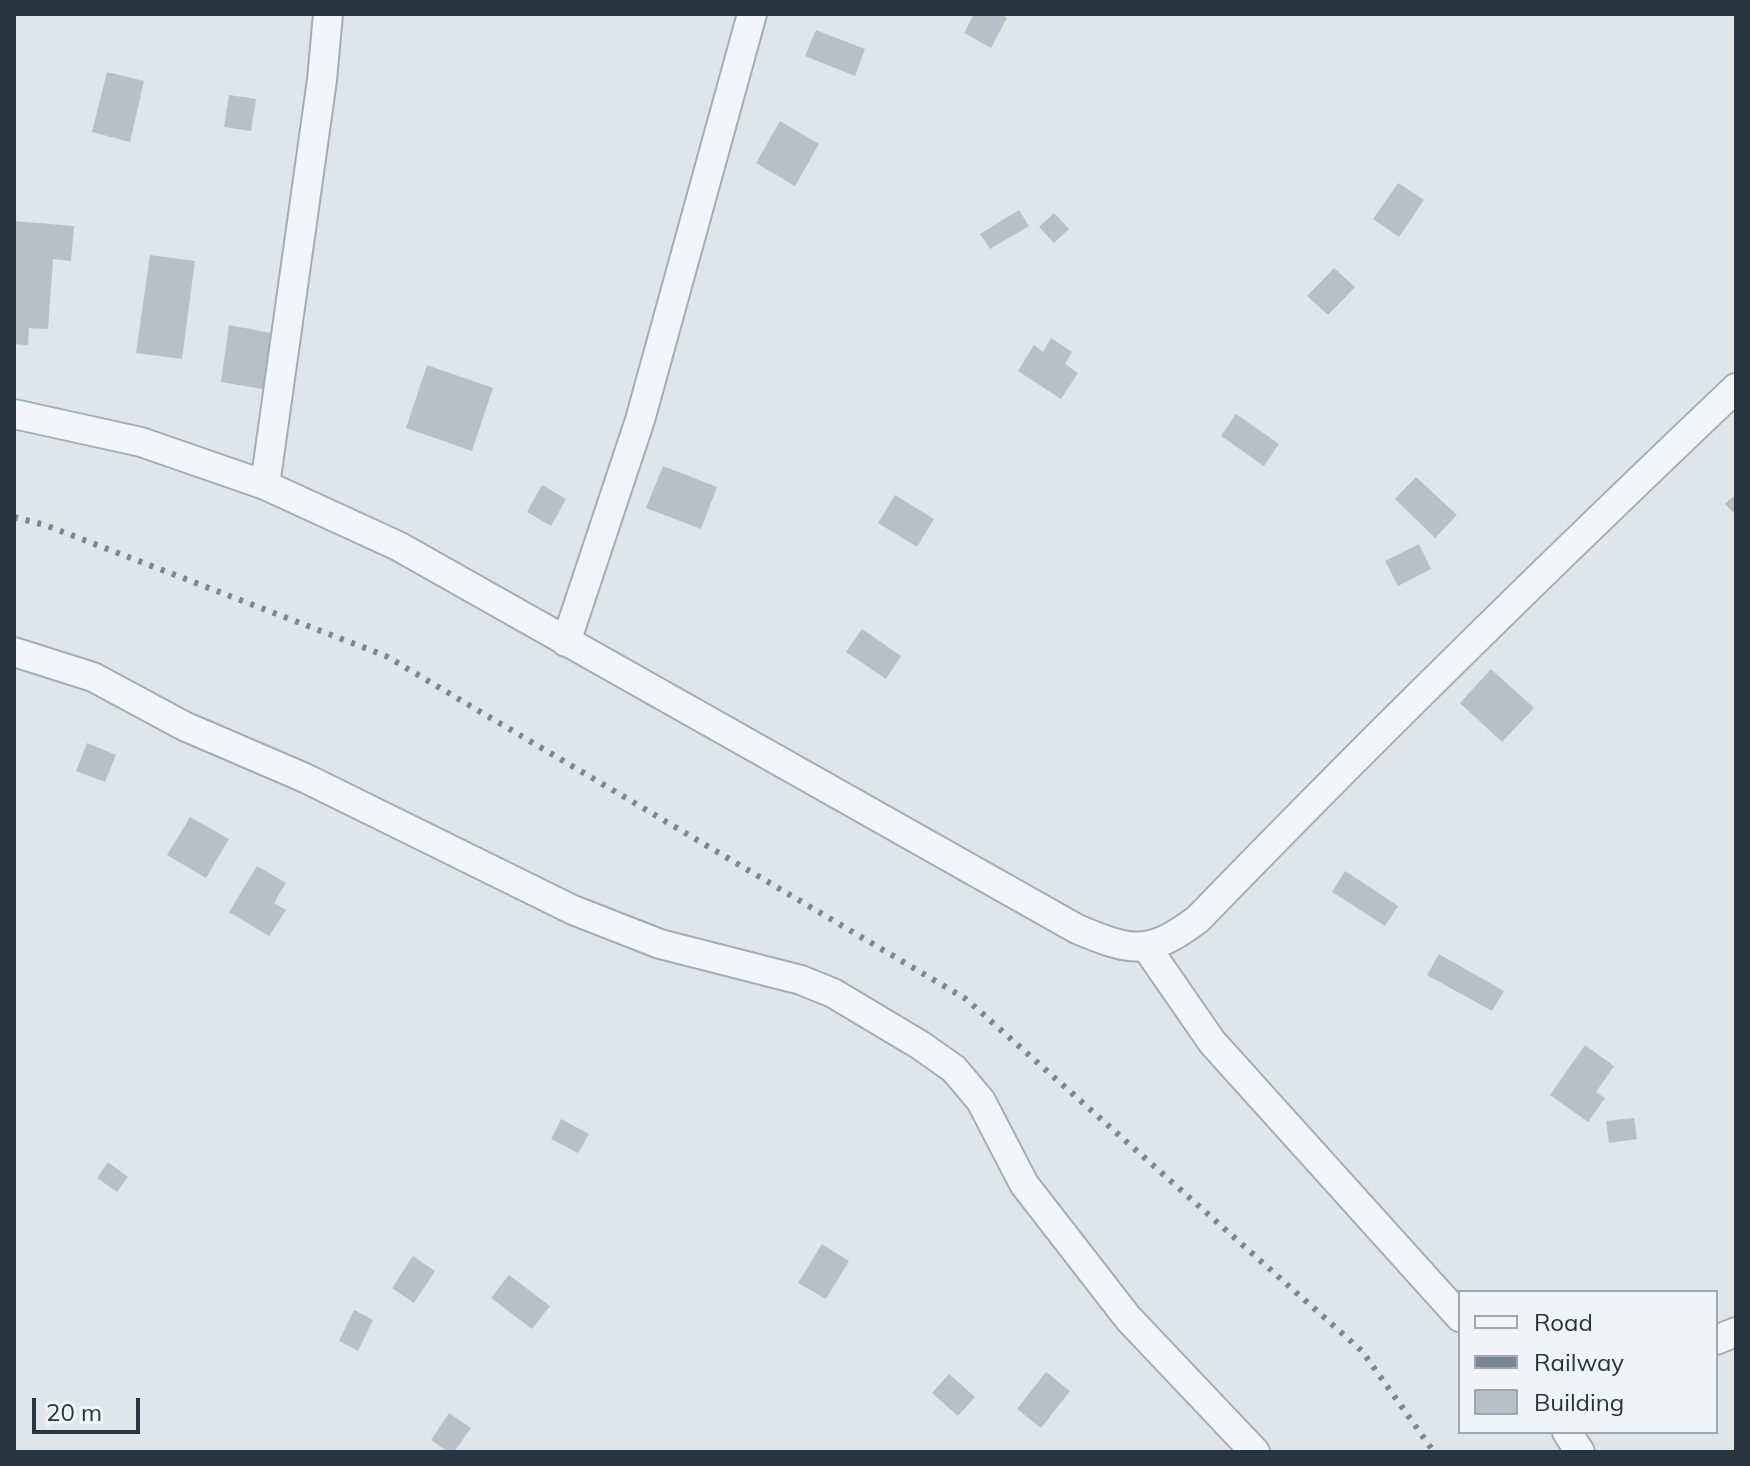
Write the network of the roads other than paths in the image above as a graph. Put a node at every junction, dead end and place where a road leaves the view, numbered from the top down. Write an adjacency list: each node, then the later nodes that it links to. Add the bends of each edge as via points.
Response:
1 (328, 14): 5 (street)
2 (752, 14): 6 (street, via 640,420)
3 (1736, 388): 8 (street, via 1198,919)
4 (14, 414): 5 (street, via 141,442)
5 (265, 485): 6 (street, via 398,546)
6 (566, 642): 8 (street, via 1077,929 1115,945)
7 (14, 652): 11 (street, via 93,677 184,726 305,778 573,910 660,944 801,980 920,1045 954,1069 981,1101 1024,1184 1128,1318)
8 (1147, 948): 9 (street, via 1212,1042)
9 (1458, 1315)
10 (1568, 1434): 12 (street)
11 (1255, 1452)
12 (1580, 1452)

